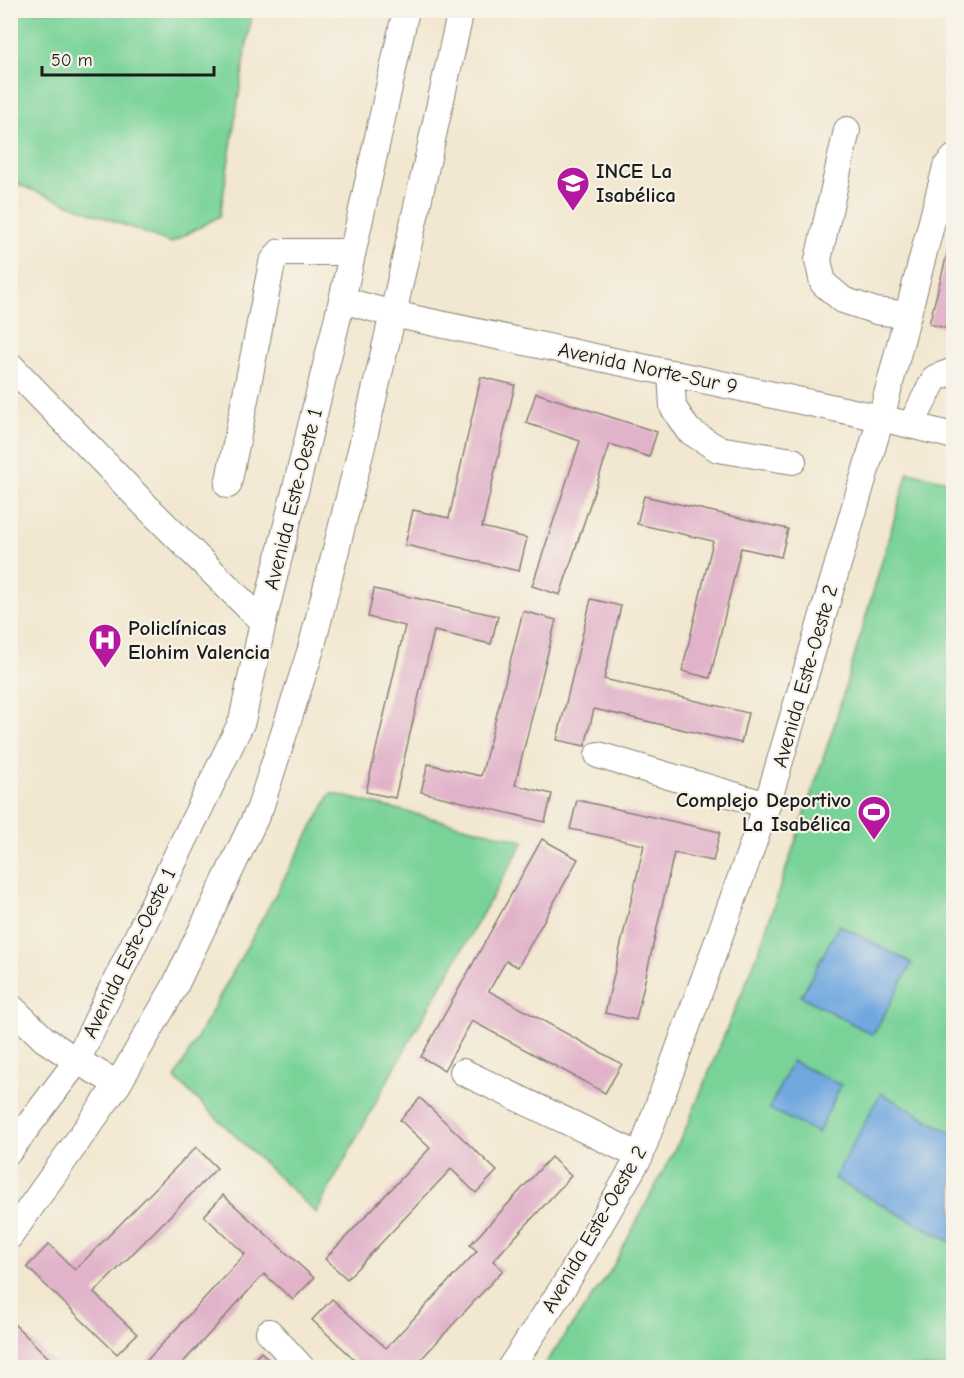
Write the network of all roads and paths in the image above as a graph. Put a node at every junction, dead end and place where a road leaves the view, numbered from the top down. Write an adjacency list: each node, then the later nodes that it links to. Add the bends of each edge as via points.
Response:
1 (406, 10): 5 (street, Avenida Este-Oeste 1)
2 (461, 10): 7 (street)
3 (847, 130): 8 (street, via 818,260 823,283 843,300 876,311)
4 (953, 158): 8 (street, Avenida Este-Oeste 2, via 945,166)
5 (352, 252): 6 (street, Avenida Este-Oeste 1); 16 (street, via 280,252 272,263)
6 (342, 300): 7 (street, Avenida Norte-Sur 9); 17 (street, Avenida Este-Oeste 1)
7 (393, 314): 11 (street, Avenida Norte-Sur 9); 23 (street, via 311,649 260,808 174,988)
8 (908, 315): 12 (street, Avenida Este-Oeste 2)
9 (10, 364): 17 (street)
10 (954, 371): 13 (street, via 935,378)
11 (671, 373): 12 (street, Avenida Norte-Sur 9); 15 (street, via 673,407 688,430 718,449)
12 (881, 418): 13 (street, Avenida Norte-Sur 9); 19 (street, Avenida Este-Oeste 2)
13 (911, 425): 14 (street, Avenida Norte-Sur 9)
14 (954, 436)
15 (793, 461)
16 (228, 485)
17 (263, 622): 21 (street, Avenida Este-Oeste 1, via 242,721)
18 (598, 755): 19 (street)
19 (767, 805): 25 (street, Avenida Este-Oeste 2)
20 (10, 1006): 21 (street, via 44,1039)
21 (77, 1061): 23 (street); 24 (street, Avenida Este-Oeste 1)
22 (463, 1072): 25 (street)
23 (118, 1084): 26 (street)
24 (10, 1150)
25 (640, 1156): 29 (street, Avenida Este-Oeste 2, via 566,1283)
26 (10, 1236)
27 (269, 1332): 28 (street)
28 (303, 1368)
29 (510, 1368)

